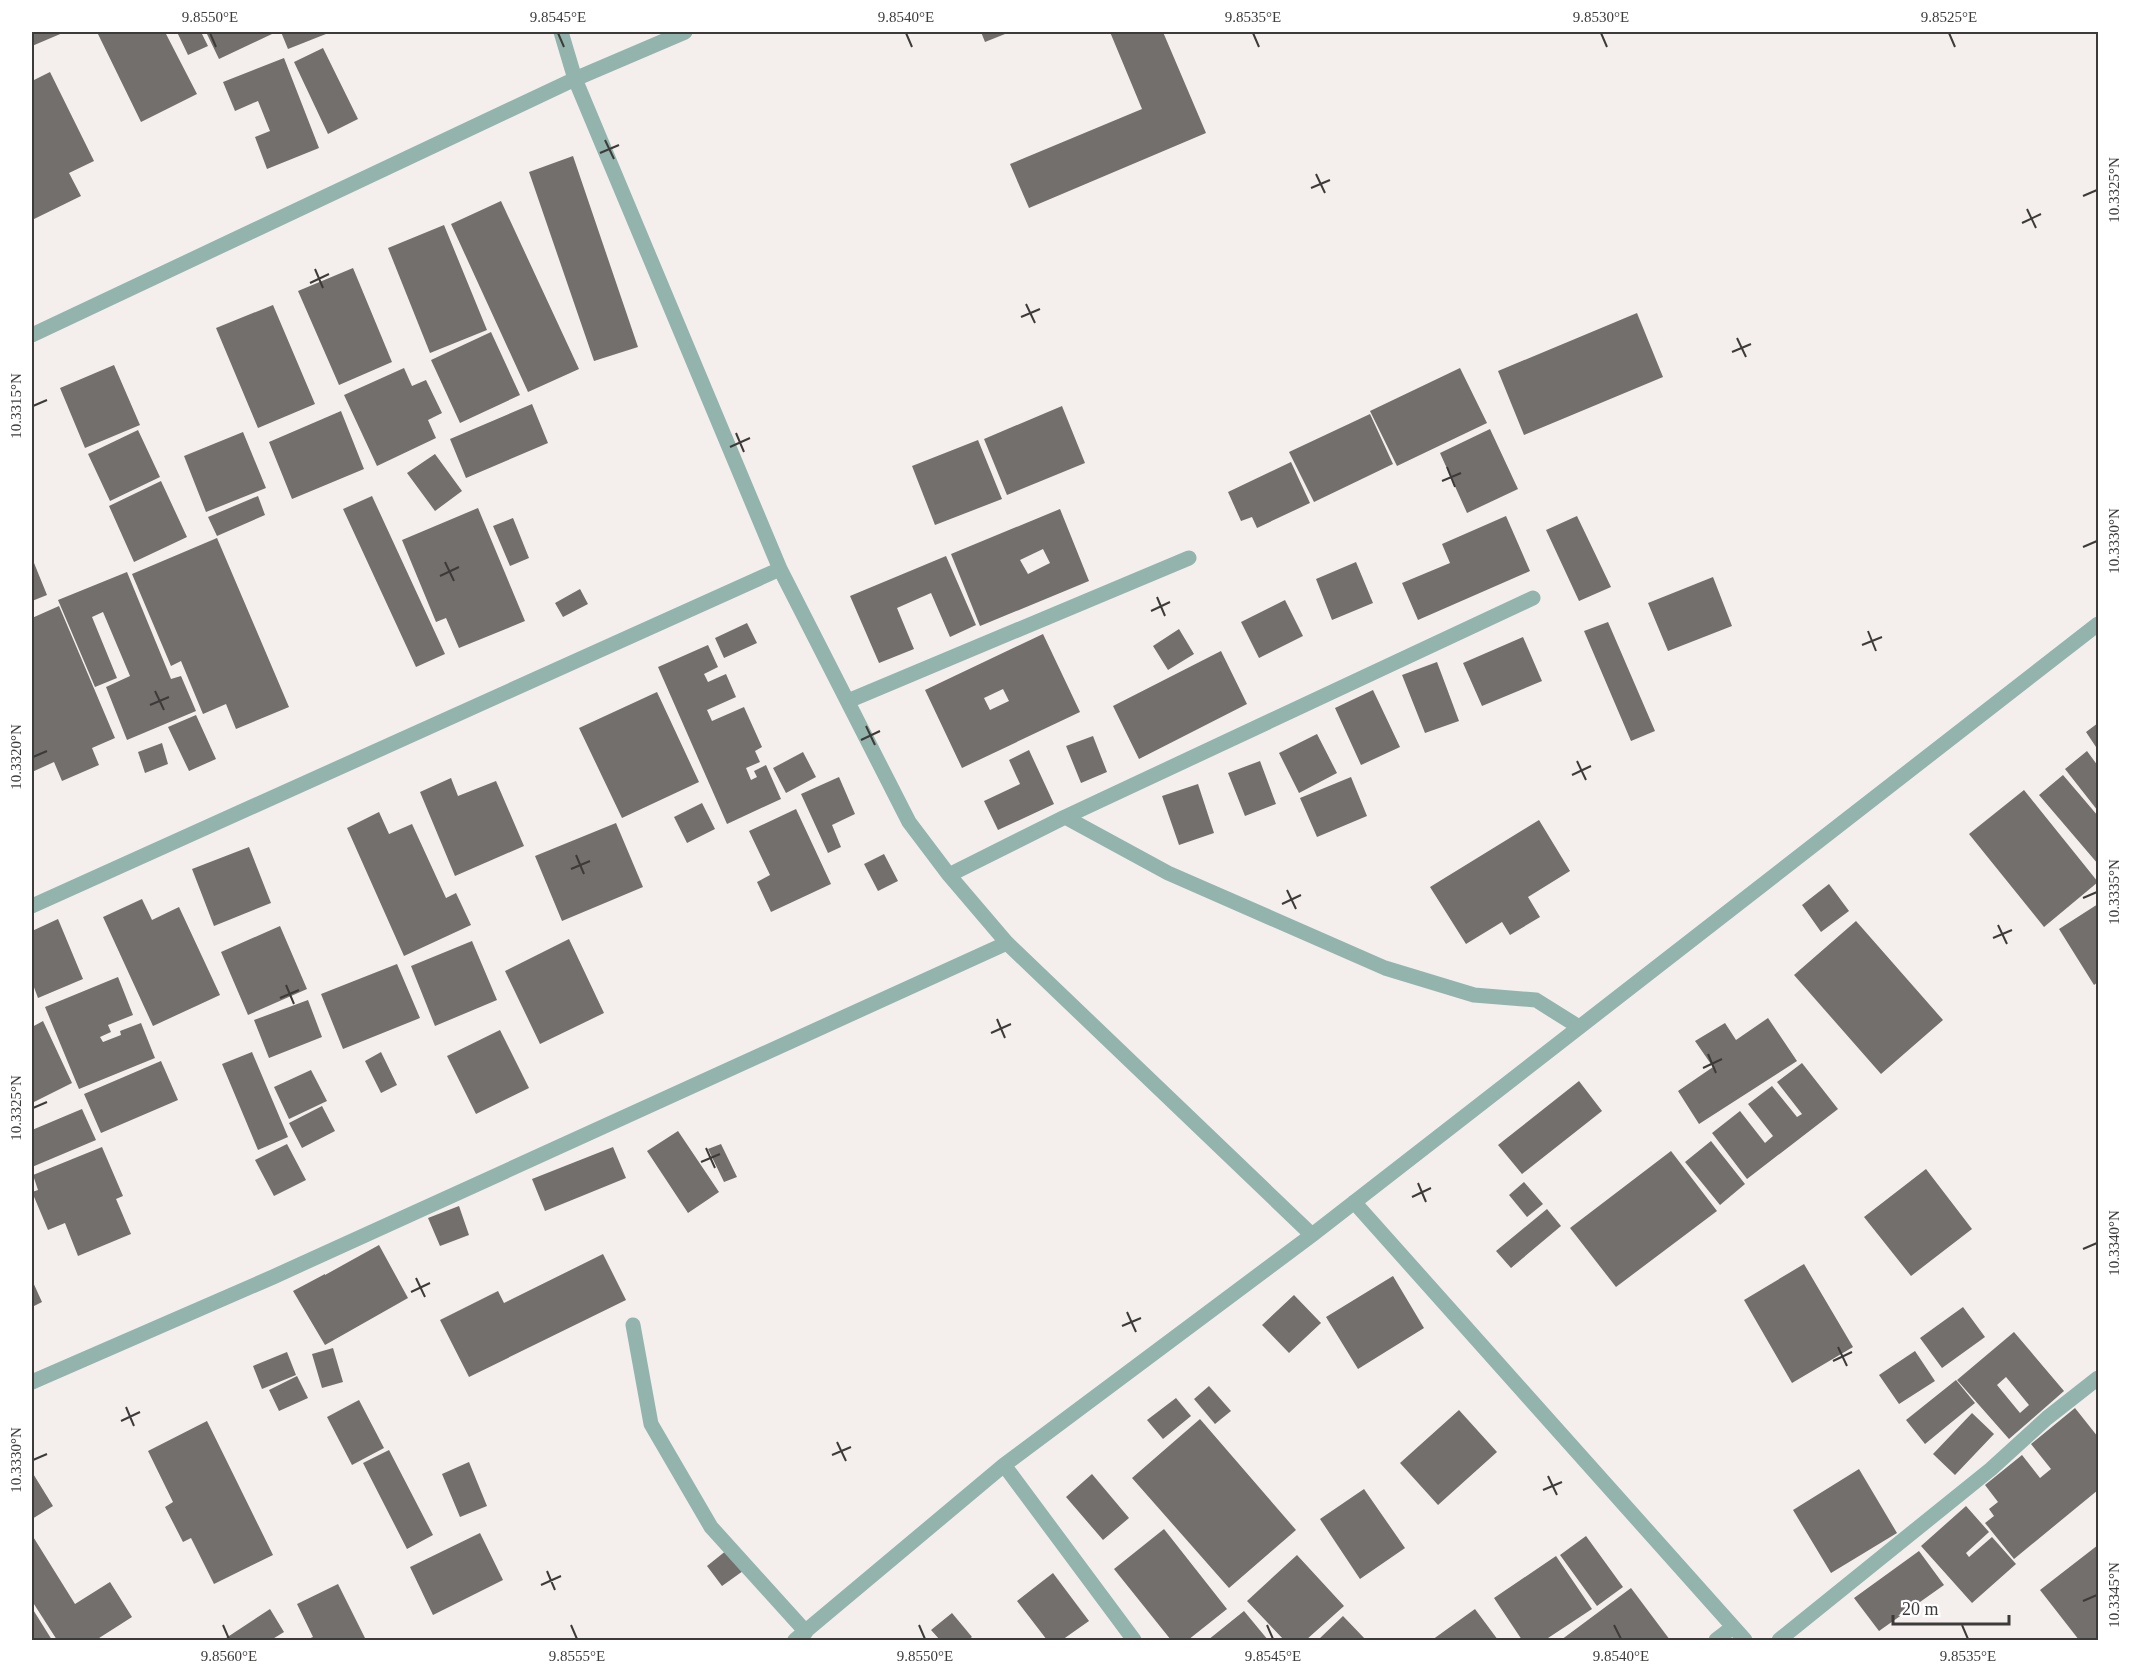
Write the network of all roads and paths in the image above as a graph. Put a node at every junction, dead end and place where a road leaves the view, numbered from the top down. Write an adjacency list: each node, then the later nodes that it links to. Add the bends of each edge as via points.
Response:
1 (561, 32): 3 (street)
2 (685, 32): 3 (street)
3 (575, 79): 4 (street); 6 (street)
4 (32, 335)
5 (1189, 558): 9 (street)
6 (780, 568): 9 (street); 12 (street)
7 (1533, 598): 10 (street)
8 (2098, 624): 14 (street)
9 (848, 701): 11 (street, via 909,822)
10 (1065, 817): 11 (street); 14 (street, via 1168,873 1385,968 1474,995 1536,1000)
11 (949, 875): 13 (street)
12 (32, 906)
13 (1006, 943): 16 (street); 19 (street, via 273,1277)
14 (1579, 1027): 15 (street)
15 (1354, 1202): 16 (street); 21 (street)
16 (1312, 1235): 20 (street)
17 (633, 1325): 22 (street, via 651,1424 711,1527)
18 (2098, 1378): 26 (street)
19 (32, 1382)
20 (1004, 1465): 22 (street); 23 (street)
21 (1733, 1627): 24 (street); 25 (street)
22 (800, 1636)
23 (1134, 1641)
24 (1716, 1641)
25 (1745, 1641)
26 (1779, 1641)

